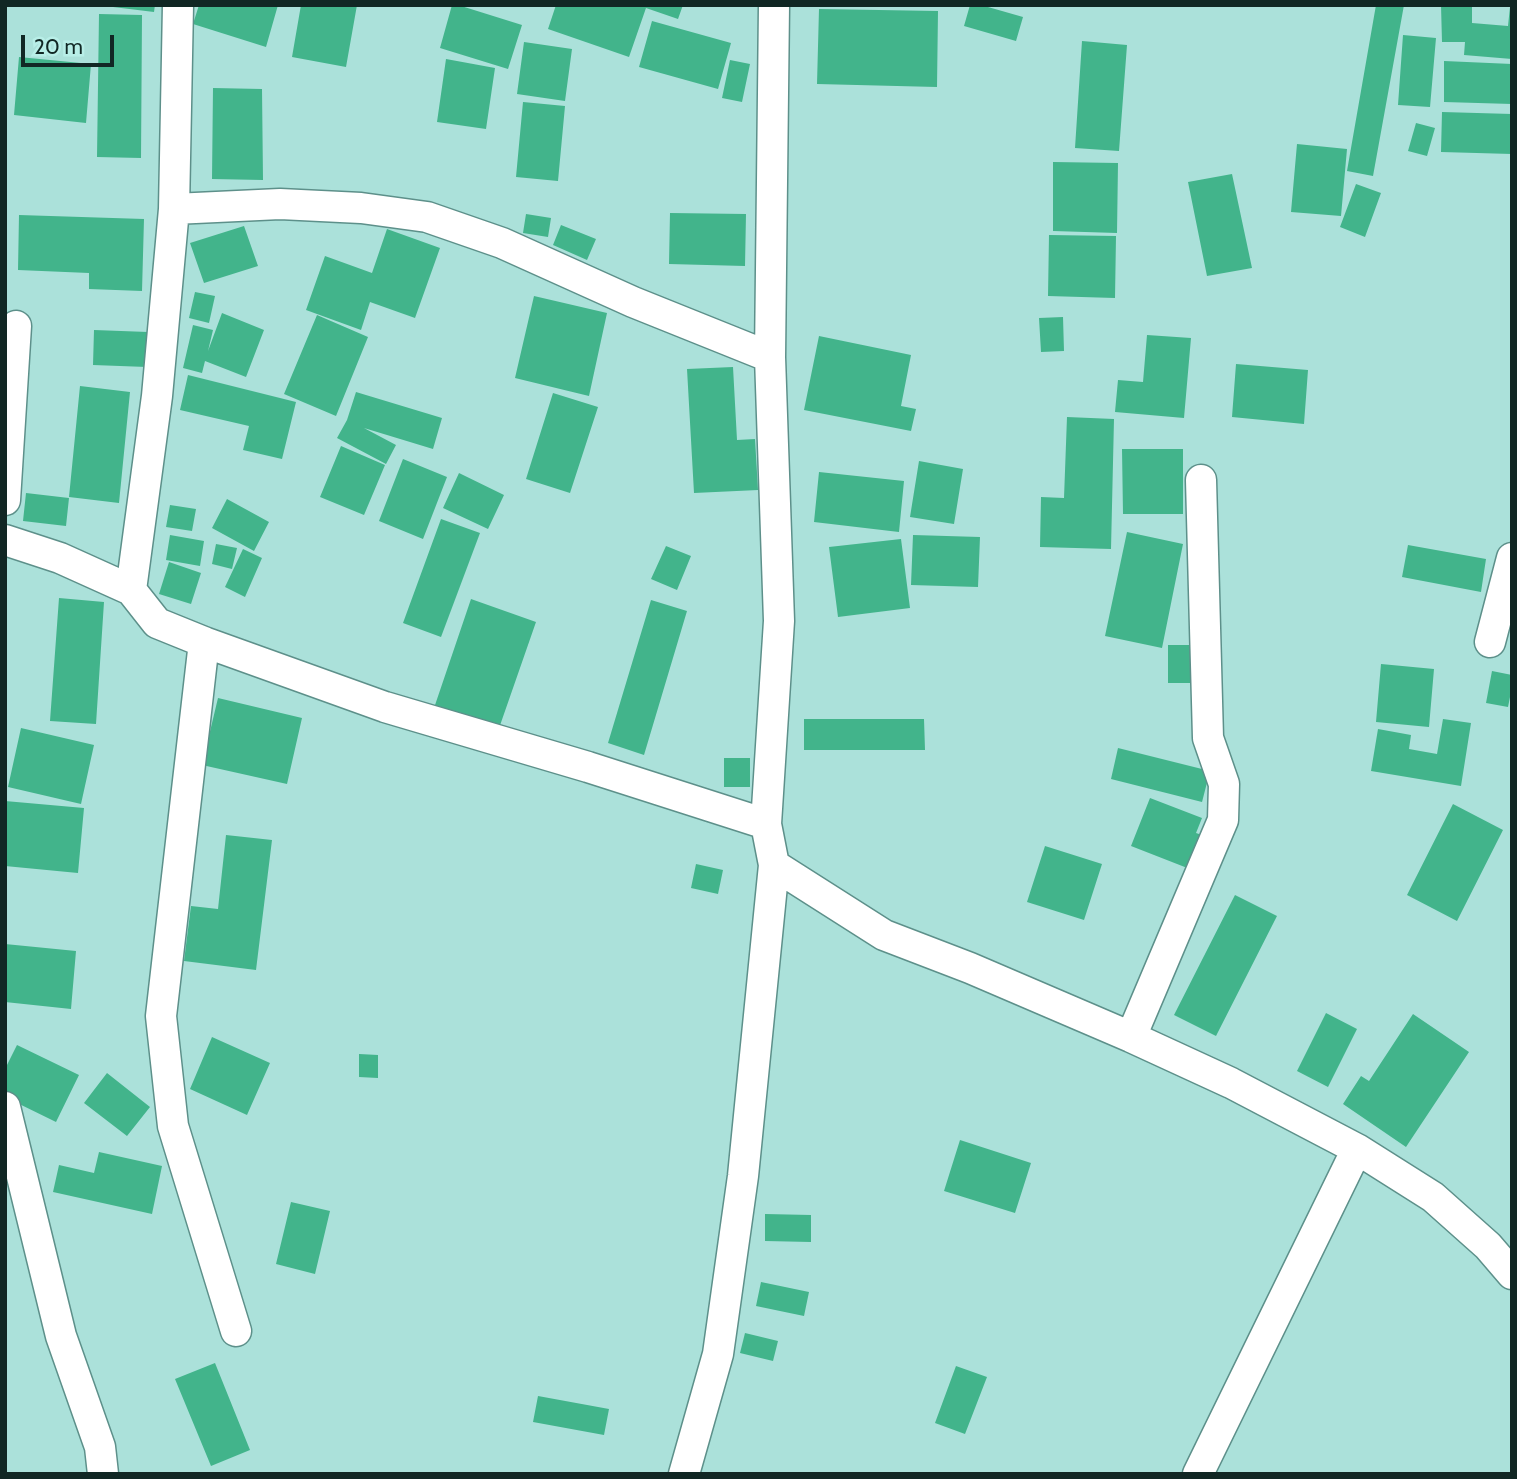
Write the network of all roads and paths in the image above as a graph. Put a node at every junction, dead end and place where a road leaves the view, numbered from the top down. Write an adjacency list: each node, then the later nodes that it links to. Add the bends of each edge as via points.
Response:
1 (178, 5): 3 (street)
2 (774, 5): 5 (street)
3 (174, 209): 5 (street, via 280,204 427,217 502,243); 10 (street, via 157,396)
4 (16, 326): 7 (street)
5 (770, 356): 13 (street, via 779,621)
6 (1201, 480): 15 (street, via 1208,738 1224,784 1223,820)
7 (5, 500)
8 (5, 540): 10 (street, via 60,558)
9 (1512, 558): 12 (street)
10 (131, 590): 11 (street, via 157,623)
11 (204, 642): 13 (street, via 385,707); 19 (street, via 161,1016 173,1126)
12 (1490, 642)
13 (766, 824): 14 (street)
14 (774, 865): 15 (street, via 884,935); 21 (street, via 743,1176 718,1354)
15 (1131, 1037): 17 (street)
16 (5, 1107): 20 (street, via 61,1336 100,1447)
17 (1357, 1149): 18 (street, via 1433,1197 1488,1246); 22 (street)
18 (1512, 1275)
19 (236, 1331)
20 (103, 1474)
21 (684, 1474)
22 (1198, 1474)

